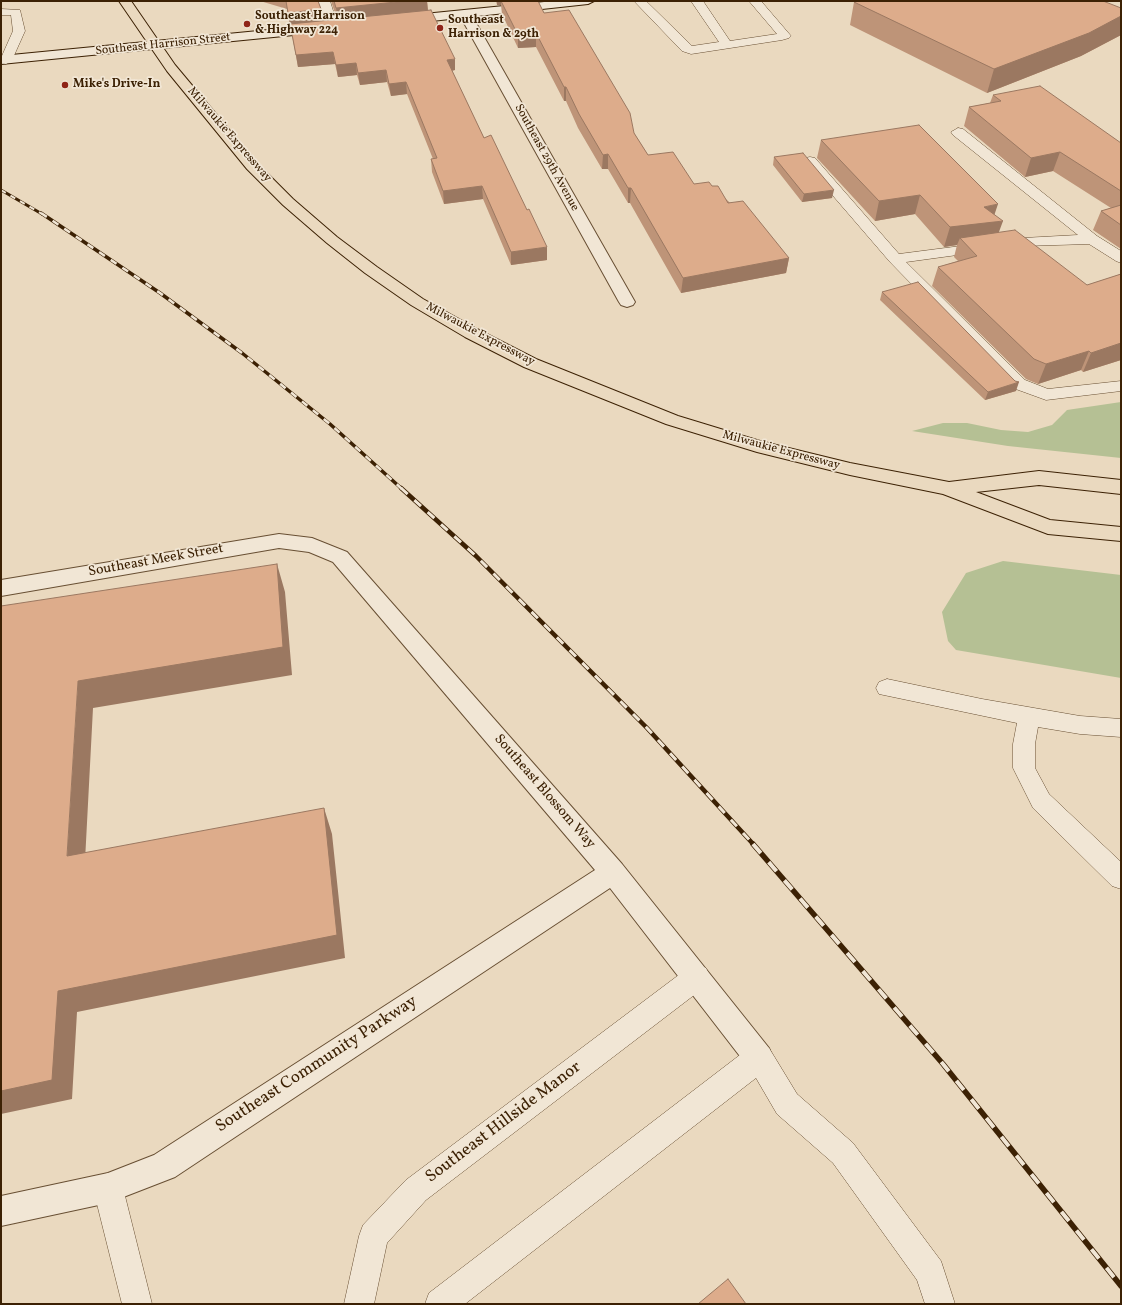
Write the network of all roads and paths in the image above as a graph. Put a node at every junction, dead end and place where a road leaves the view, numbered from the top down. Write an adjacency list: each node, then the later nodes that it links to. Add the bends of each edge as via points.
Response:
1 (125, 1): 14 (highway, Milwaukie Expressway)
2 (324, 1): 11 (lane)
3 (588, 1): 8 (street)
4 (640, 1): 15 (lane, via 686,48 691,50)
5 (697, 1): 15 (lane)
6 (755, 1): 15 (lane, via 785,36)
7 (1, 12): 13 (lane, via 16,12)
8 (465, 14): 9 (street); 22 (street, Southeast 29th Avenue)
9 (395, 21)
10 (348, 26): 11 (street, Southeast Harrison Street)
11 (332, 27): 14 (street, Southeast Harrison Street)
12 (7, 31): 13 (lane)
13 (19, 31): 16 (lane)
14 (155, 45): 16 (street, Southeast Harrison Street); 25 (highway, Milwaukie Expressway, via 252,166 288,202 371,270 417,302 471,333 537,366 672,420 842,468)
15 (727, 45)
16 (3, 60)
17 (958, 132): 19 (lane)
18 (810, 161): 21 (lane)
19 (1092, 239): 20 (lane); 21 (lane, via 1023,242)
20 (1121, 258)
21 (895, 259): 23 (lane, via 1019,384 1046,395)
22 (627, 302)
23 (1121, 386)
24 (1121, 486): 25 (highway, Milwaukie Expressway, via 1038,478)
25 (947, 488): 26 (highway, Milwaukie Expressway, via 1048,527)
26 (1121, 534)
27 (312, 545): 28 (street, Southeast Meek Street, via 279,541); 32 (street, Southeast Blossom Way, via 340,557)
28 (1, 588)
29 (887, 688): 30 (lane)
30 (1029, 716): 31 (lane, via 1080,725); 33 (lane, via 1024,744 1024,768 1041,801)
31 (1121, 728)
32 (613, 872): 34 (street, Southeast Blossom Way); 36 (street, Southeast Community Parkway, via 164,1166)
33 (1121, 878)
34 (697, 977): 35 (street, Southeast Blossom Way); 39 (lane, Southeast Hillside Manor, via 416,1190 374,1236)
35 (759, 1058): 40 (lane); 41 (lane, via 787,1104 848,1159 930,1272)
36 (108, 1188): 37 (street, Southeast Community Parkway); 38 (lane)
37 (1, 1211)
38 (137, 1304)
39 (359, 1304)
40 (440, 1304)
41 (940, 1304)

